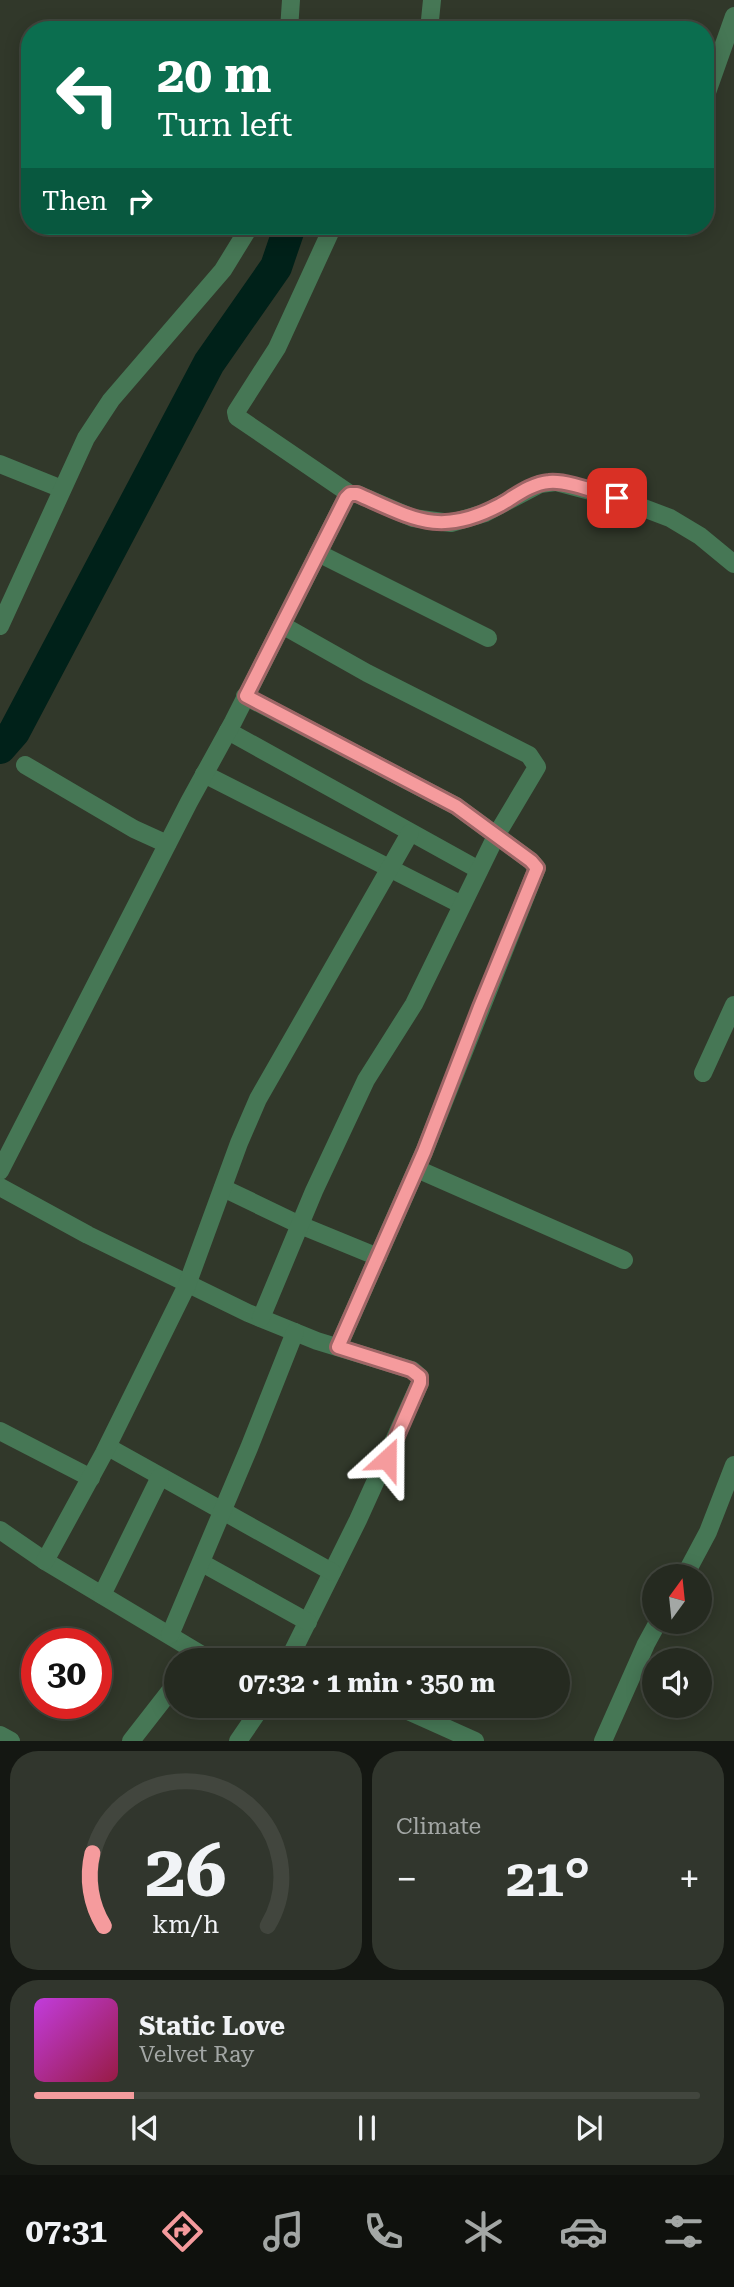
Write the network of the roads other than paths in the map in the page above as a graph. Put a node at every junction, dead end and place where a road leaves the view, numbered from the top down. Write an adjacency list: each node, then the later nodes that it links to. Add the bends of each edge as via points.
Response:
1 (291, 0): 4 (street)
2 (432, 0): 5 (street)
3 (734, 16): 6 (street)
4 (290, 21)
5 (430, 21)
6 (714, 73)
7 (244, 235): 10 (street, via 223,270 110,400)
8 (329, 235): 11 (street, via 277,348 236,412)
9 (0, 464): 10 (street)
10 (62, 489): 14 (street)
11 (350, 494): 12 (street); 13 (street, via 413,518 451,523 485,513 540,484 556,482 670,518)
12 (318, 554): 15 (street); 16 (street)
13 (734, 564)
14 (2, 619)
15 (282, 625): 17 (street); 22 (street, via 529,755 537,768)
16 (488, 638)
17 (246, 696): 18 (street); 22 (street, via 456,806)
18 (228, 731): 20 (street); 21 (street)
19 (25, 765): 23 (street)
20 (204, 774): 23 (street); 24 (street)
21 (410, 833): 24 (street); 25 (street)
22 (496, 834): 25 (street); 29 (street, via 537,868)
23 (167, 844): 30 (street)
24 (391, 867): 26 (street); 32 (street, via 258,1100)
25 (480, 870): 26 (street)
26 (462, 905): 33 (street, via 414,1004 370,1073)
27 (734, 1005): 28 (street)
28 (703, 1073)
29 (417, 1169): 34 (street); 35 (street)
30 (0, 1171)
31 (0, 1187): 36 (street)
32 (223, 1188): 33 (street); 36 (street)
33 (300, 1225): 34 (street); 37 (street)
34 (377, 1257): 39 (street)
35 (624, 1260)
36 (187, 1285): 37 (street); 41 (street)
37 (261, 1318): 38 (street)
38 (295, 1332): 39 (street); 45 (street)
39 (338, 1347): 50 (street, via 411,1370 420,1383)
40 (0, 1431): 44 (street)
41 (108, 1447): 43 (street); 44 (street)
42 (734, 1465): 49 (street, via 709,1532)
43 (160, 1477): 45 (street); 51 (street)
44 (91, 1478): 47 (street)
45 (222, 1511): 48 (street); 50 (street)
46 (0, 1530): 47 (street)
47 (45, 1561): 51 (street)
48 (202, 1563): 52 (street); 54 (street)
49 (691, 1564)
50 (332, 1572): 52 (street)
51 (102, 1595): 54 (street)
52 (308, 1622): 56 (street)
53 (651, 1634): 66 (street)
54 (170, 1636): 55 (street)
55 (187, 1648)
56 (295, 1648)
57 (164, 1699): 63 (street)
58 (254, 1718): 64 (street)
59 (418, 1718): 61 (street)
60 (0, 1735): 62 (street)
61 (450, 1736): 65 (street)
62 (11, 1741)
63 (131, 1741)
64 (238, 1741)
65 (475, 1741)
66 (603, 1741)

